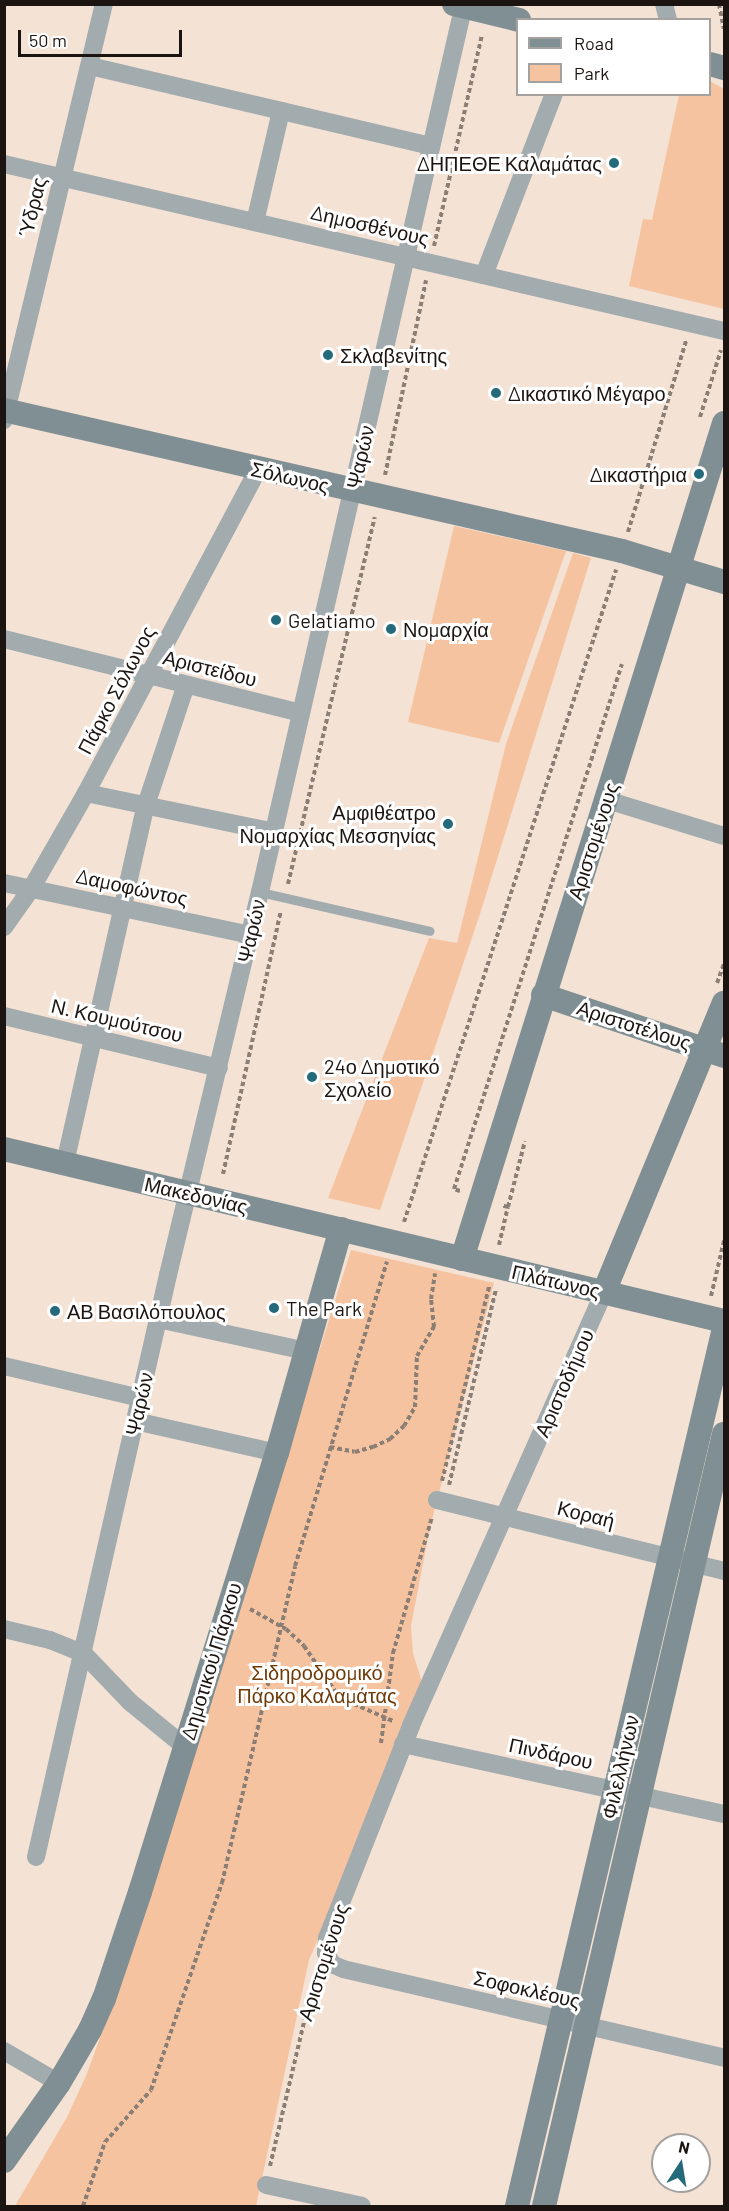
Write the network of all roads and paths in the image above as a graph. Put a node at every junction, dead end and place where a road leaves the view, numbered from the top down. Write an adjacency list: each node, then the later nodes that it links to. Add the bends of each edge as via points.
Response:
1 (104, 4): 6 (street, Ύδρας)
2 (719, 4): 5 (path)
3 (467, 7): 4 (street); 9 (street, Ψαρών); 14 (path)
4 (516, 19)
5 (724, 29)
6 (90, 66): 8 (street); 11 (street, Ύδρας)
7 (553, 96): 15 (street)
8 (281, 111): 9 (street); 12 (street)
9 (430, 146): 13 (street, Ψαρών)
10 (4, 164): 11 (street, Δημοσθένους)
11 (62, 177): 12 (street, Δημοσθένους); 18 (street, Ύδρας)
12 (255, 222): 13 (street, Δημοσθένους)
13 (405, 257): 14 (street, Δημοσθένους); 21 (street, Ψαρών)
14 (430, 262): 15 (street, Δημοσθένους); 22 (path)
15 (484, 275): 16 (street, Δημοσθένους)
16 (691, 323): 17 (street, Δημοσθένους); 23 (path)
17 (724, 331)
18 (5, 413): 20 (street, Σόλωνος)
19 (724, 430): 24 (street, Αριστομένους)
20 (258, 470): 21 (street, Σόλωνος); 27 (street, Πάρκο Σόλωνος)
21 (353, 491): 22 (street, Σόλωνος); 29 (street, Ψαρών)
22 (380, 498): 23 (street, Σόλωνος); 38 (path)
23 (622, 551): 24 (street, Σόλωνος); 56 (path)
24 (681, 567): 25 (street, Σόλωνος); 31 (street, Αριστομένους)
25 (724, 582)
26 (4, 639): 27 (street, Αριστείδου)
27 (149, 676): 28 (street, Αριστείδου); 30 (street, Πάρκο Σόλωνος)
28 (186, 685): 29 (street, Αριστείδου); 32 (street)
29 (300, 713): 33 (street, Ψαρών)
30 (87, 793): 32 (street); 36 (street, Πάρκο Σόλωνος)
31 (607, 800): 34 (street); 44 (street, Αριστομένους)
32 (146, 805): 33 (street); 39 (street)
33 (274, 832): 37 (street, Ψαρών)
34 (724, 836)
35 (4, 883): 36 (street, Δαμοφώντος)
36 (32, 889): 39 (street, Δαμοφώντος); 40 (street, Πάρκο Σόλωνος)
37 (260, 892): 38 (lane); 42 (street, Ψαρών)
38 (284, 897): 41 (lane); 52 (path)
39 (122, 908): 42 (street, Δαμοφώντος); 47 (street)
40 (4, 927)
41 (430, 931)
42 (250, 935): 49 (street, Ψαρών)
43 (724, 964): 45 (path)
44 (543, 995): 48 (street, Αριστοτέλους); 58 (street, Αριστομένους)
45 (718, 998): 48 (street, Αριστοδήμου)
46 (4, 1016): 47 (street, Ν. Κουμούτσου)
47 (92, 1037): 49 (street, Ν. Κουμούτσου); 51 (street)
48 (715, 1052): 60 (street, Αριστοδήμου)
49 (219, 1068): 53 (street, Ψαρών)
50 (4, 1149): 51 (street, Μακεδονίας)
51 (65, 1163): 53 (street, Μακεδονίας)
52 (223, 1174)
53 (189, 1193): 54 (street, Μακεδονίας); 61 (street, Ψαρών)
54 (341, 1229): 56 (street, Μακεδονίας); 64 (street, Δημοτικού Πάρκου)
55 (500, 1244): 57 (path)
56 (392, 1246): 58 (street, Πλάτωνος); 69 (path)
57 (511, 1246)
58 (451, 1256): 60 (street, Πλάτωνος); 69 (path, via 431,1299 434,1327 417,1356 415,1407 404,1426 373,1448 355,1452)
59 (498, 1280): 71 (path)
60 (604, 1293): 62 (street, Πλάτωνος); 72 (street, Αριστοδήμου)
61 (158, 1319): 64 (street); 66 (street, Ψαρών)
62 (724, 1321)
63 (724, 1328): 73 (street, Φιλελλήνων)
64 (306, 1351): 70 (street, Δημοτικού Πάρκου)
65 (4, 1366): 66 (street)
66 (140, 1398): 67 (street, Ψαρών)
67 (135, 1421): 70 (street); 79 (street, Ψαρών)
68 (724, 1434): 74 (street, Φιλελλήνων)
69 (330, 1447): 77 (path)
70 (277, 1453): 76 (street, Δημοτικού Πάρκου)
71 (443, 1493): 72 (street, Κοραή)
72 (504, 1516): 73 (street, Κοραή); 80 (street, Αριστοδήμου)
73 (669, 1558): 74 (street, Κοραή); 83 (street, Φιλελλήνων)
74 (694, 1564): 75 (street, Κοραή); 84 (street, Φιλελλήνων)
75 (724, 1571)
76 (230, 1599): 77 (path); 82 (street, Δημοτικού Πάρκου)
77 (280, 1626): 80 (path, via 310,1653 340,1698); 95 (path, via 222,1883 151,2090 105,2142)
78 (4, 1629): 79 (street)
79 (83, 1653): 82 (street, via 130,1702); 86 (street, Ψαρών)
80 (411, 1726): 81 (street, Αριστομένους)
81 (403, 1744): 83 (street, Πινδάρου); 87 (street, Αριστομένους, via 327,1938)
82 (184, 1746): 92 (street, Δημοτικού Πάρκου, via 104,1999)
83 (614, 1790): 84 (street, Πινδάρου); 88 (street, Φιλελλήνων)
84 (639, 1796): 85 (street, Πινδάρου); 89 (street, Φιλελλήνων)
85 (724, 1814)
86 (36, 1857)
87 (326, 1953): 88 (street, Σοφοκλέους, via 332,1964 343,1969); 94 (path, Αριστομένους, via 312,1980)
88 (560, 2020): 89 (street, Σοφοκλέους); 97 (street, Φιλελλήνων)
89 (586, 2026): 91 (street, Σοφοκλέους); 98 (street, Φιλελλήνων)
90 (4, 2051): 92 (street)
91 (724, 2058)
92 (59, 2083): 93 (street)
93 (4, 2161)
94 (266, 2185): 96 (street)
95 (83, 2206)
96 (362, 2206)
97 (517, 2206)
98 (544, 2206)

